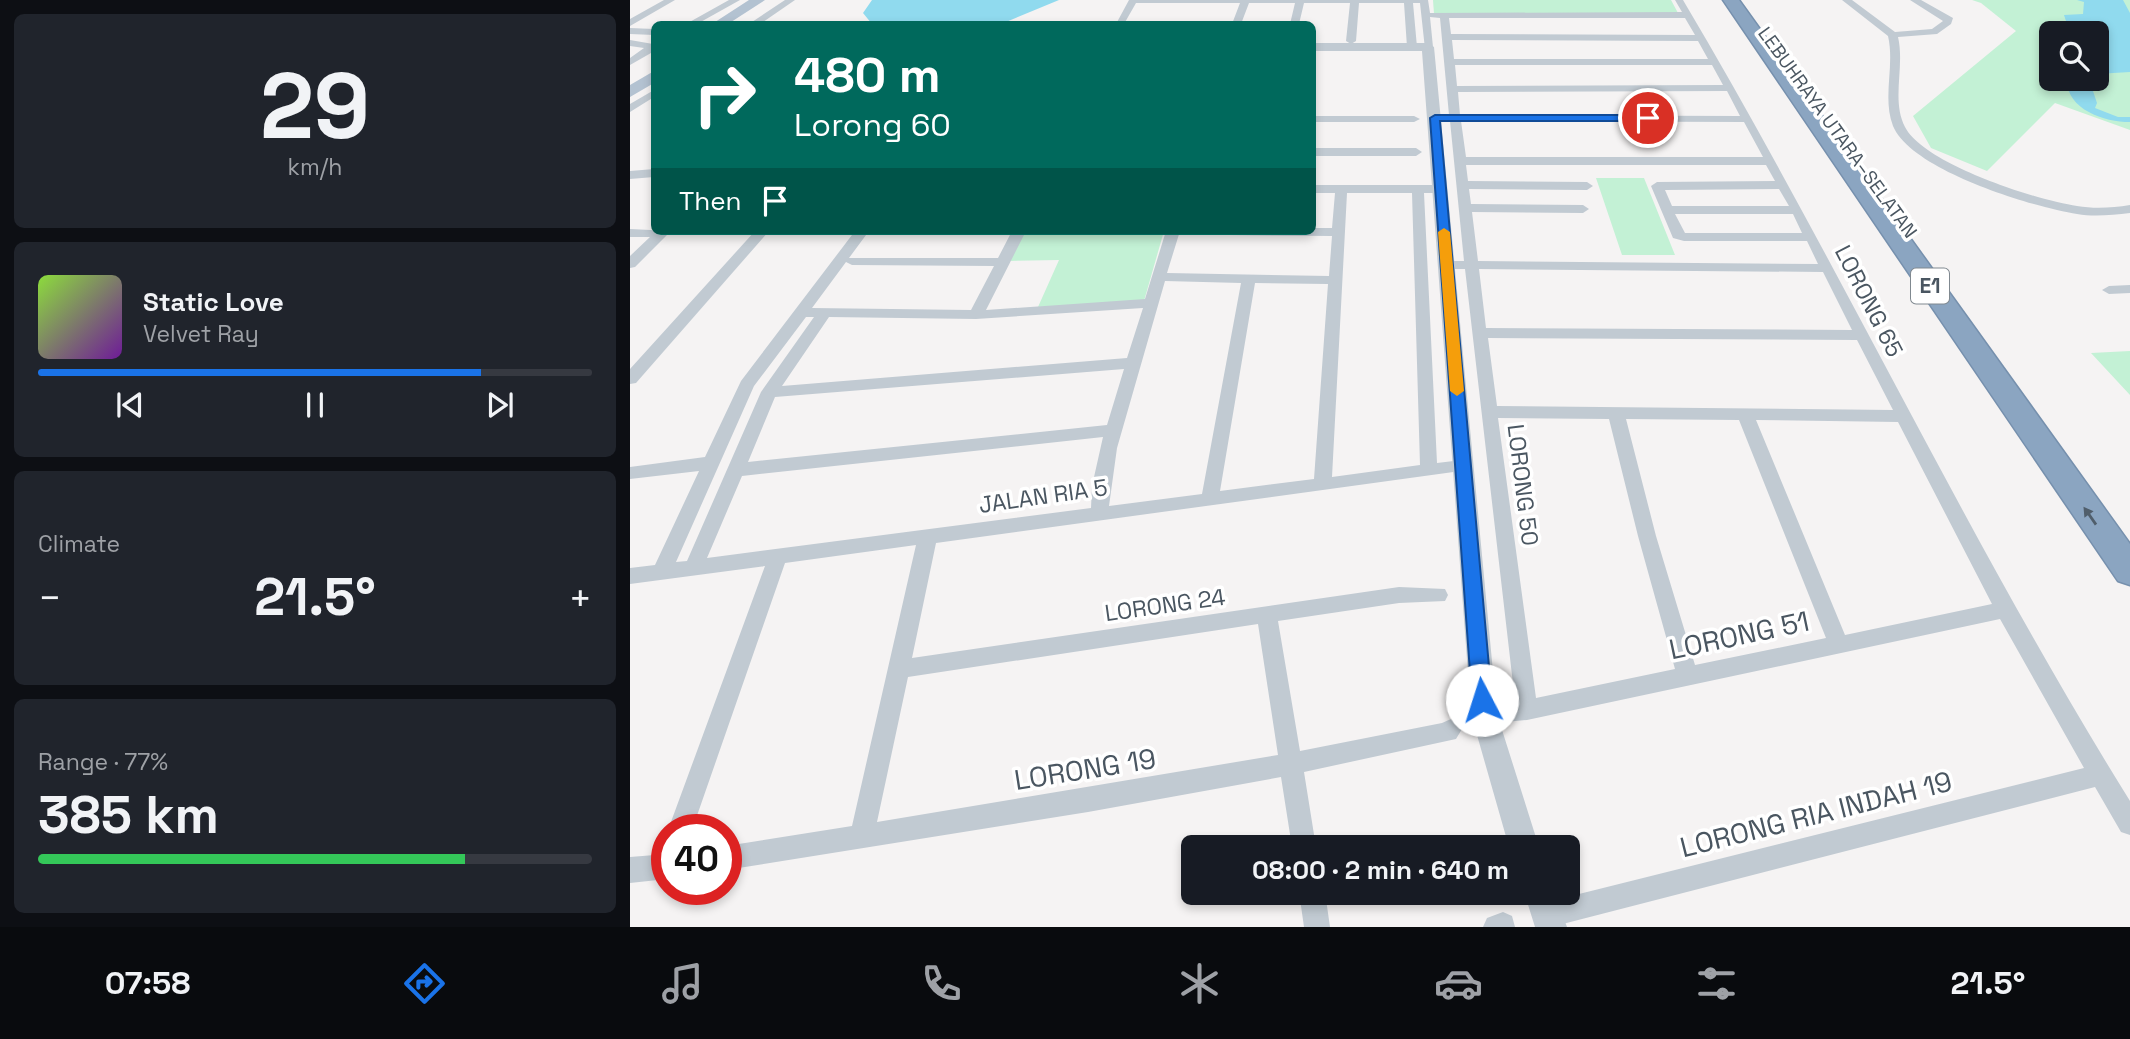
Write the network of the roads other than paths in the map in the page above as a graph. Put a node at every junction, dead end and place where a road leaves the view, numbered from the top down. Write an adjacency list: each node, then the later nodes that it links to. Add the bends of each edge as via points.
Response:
1 (671, 0): 26 (street)
2 (736, 0): 20 (street)
3 (758, 0): 20 (main road)
4 (774, 0): 21 (main road)
5 (791, 0): 22 (street)
6 (1133, 0): 7 (street); 23 (street)
7 (1245, 0): 8 (street); 24 (street)
8 (1300, 0): 9 (street); 25 (street)
9 (1355, 0): 10 (street); 33 (street)
10 (1408, 0): 11 (street); 36 (street)
11 (1424, 0): 17 (street)
12 (1679, 0): 19 (street, LORONG 65)
13 (1731, 0): 119 (highway, LEBUHRAYA UTARA–SELATAN / E1, one-way to 13)
14 (1744, 0): 114 (highway, LEBUHRAYA UTARA–SELATAN / E1)
15 (1848, 0): 30 (street)
16 (1913, 0): 30 (street, via 1938,10 1948,22 1934,32)
17 (1425, 15): 18 (street); 36 (street)
18 (1444, 15): 19 (street); 31 (street, LORONG 50)
19 (1688, 15): 32 (street, LORONG 65)
20 (718, 18)
21 (740, 21)
22 (759, 21)
23 (1121, 21)
24 (1238, 21)
25 (1296, 21)
26 (630, 24): 27 (street)
27 (651, 25)
28 (630, 33): 29 (street)
29 (651, 35)
30 (1893, 35): 68 (street, via 1895,113 1900,130 1914,147 1964,174 2042,202 2079,210)
31 (1447, 37): 32 (street); 38 (street, LORONG 50)
32 (1701, 38): 39 (street, LORONG 65)
33 (1351, 41)
34 (630, 43): 37 (street, via 646,44 650,49)
35 (1316, 47): 36 (street)
36 (1420, 47): 49 (street)
37 (630, 62)
38 (1450, 62): 39 (street); 43 (street, LORONG 50)
39 (1714, 62): 44 (street, LORONG 65)
40 (651, 67): 42 (main road)
41 (651, 78): 45 (main road)
42 (630, 80)
43 (1452, 89): 44 (street); 49 (street, LORONG 50)
44 (1729, 89): 50 (street, LORONG 65)
45 (630, 92)
46 (651, 95): 47 (street)
47 (630, 109)
48 (1316, 119): 49 (street)
49 (1435, 119): 50 (street); 53 (street, LORONG 50); 65 (street)
50 (1746, 119): 54 (street, LORONG 65)
51 (1316, 152): 52 (street)
52 (1416, 152)
53 (1460, 161): 54 (street); 58 (street, LORONG 50)
54 (1770, 161): 59 (street, LORONG 65)
55 (651, 173): 56 (street)
56 (630, 175)
57 (651, 183): 60 (street)
58 (1463, 185): 61 (street); 66 (street, LORONG 50)
59 (1782, 185): 69 (street, via 1658,185); 70 (street, LORONG 65)
60 (630, 186)
61 (1587, 186)
62 (1316, 189): 63 (street)
63 (1341, 189): 64 (street); 73 (street)
64 (1418, 189): 65 (street); 109 (street)
65 (1440, 189): 84 (street)
66 (1466, 208): 67 (street); 85 (street, LORONG 50)
67 (1583, 209)
68 (2130, 209)
69 (1667, 210): 70 (street); 80 (street, via 1684,237)
70 (1796, 210): 80 (street, LORONG 65)
71 (651, 232): 74 (street)
72 (1316, 232): 73 (street)
73 (1338, 232): 89 (street)
74 (630, 233)
75 (660, 235): 83 (street)
76 (758, 235): 99 (street)
77 (859, 235): 93 (street)
78 (1017, 235): 82 (street)
79 (1172, 235): 87 (street)
80 (1810, 237): 86 (street, LORONG 65)
81 (852, 261): 82 (street)
82 (1003, 262): 95 (street)
83 (630, 264)
84 (1447, 265): 85 (street); 107 (street)
85 (1472, 265): 86 (street); 96 (street, LORONG 50)
86 (1826, 268): 97 (street, LORONG 65)
87 (1159, 277): 88 (street); 92 (street)
88 (1249, 278): 89 (street); 112 (street)
89 (1335, 279): 111 (street)
90 (2130, 289): 91 (street)
91 (2109, 290)
92 (1151, 303): 95 (street); 98 (street)
93 (801, 312): 94 (street); 106 (street, via 747,385)
94 (824, 313): 95 (street); 100 (street)
95 (976, 315)
96 (1480, 333): 97 (street); 101 (street, LORONG 50)
97 (1861, 335): 104 (street, LORONG 65)
98 (1133, 363): 100 (street); 105 (street)
99 (630, 379)
100 (769, 392): 108 (street)
101 (1489, 412): 102 (street); 127 (street, LORONG 50)
102 (1616, 413): 103 (street); 126 (street)
103 (1745, 414): 104 (street); 124 (street)
104 (1903, 416): 122 (street, LORONG 65)
105 (1113, 430): 108 (street); 113 (street, via 1103,470)
106 (711, 463): 110 (street); 118 (street)
107 (1462, 466): 109 (street, JALAN RIA 5); 128 (street)
108 (736, 470): 117 (street)
109 (1429, 470): 111 (street, JALAN RIA 5)
110 (630, 473)
111 (1323, 484): 112 (street, JALAN RIA 5)
112 (1210, 499): 113 (street, JALAN RIA 5)
113 (1100, 514): 115 (street, JALAN RIA 5)
114 (2130, 535)
115 (928, 536): 116 (street, JALAN RIA 5); 125 (street)
116 (778, 556): 117 (street, JALAN RIA 5); 132 (street)
117 (694, 567): 118 (street, JALAN RIA 5)
118 (662, 571): 120 (street, JALAN RIA 5)
119 (2130, 571)
120 (630, 576)
121 (1438, 595): 123 (street, LORONG 24, via 1399,596)
122 (2006, 610): 124 (street, LORONG 51); 131 (street, LORONG 65)
123 (1267, 615): 125 (street, LORONG 24); 130 (street)
124 (1839, 645): 126 (street, LORONG 51)
125 (900, 669): 136 (street)
126 (1688, 676): 127 (street, LORONG 51)
127 (1527, 710): 128 (street, LORONG 51)
128 (1484, 714): 135 (street)
129 (1451, 729): 130 (street, LORONG 19)
130 (1290, 767): 134 (street); 136 (street, LORONG 19)
131 (2100, 775): 133 (street, LORONG 65); 141 (street, LORONG RIA INDAH 19)
132 (686, 814)
133 (2130, 823)
134 (1302, 835)
135 (1520, 835)
136 (862, 837): 137 (street, LORONG 19)
137 (742, 856)
138 (651, 868): 139 (street)
139 (630, 870)
140 (1314, 905): 142 (street)
141 (1546, 911)
142 (1317, 927)

